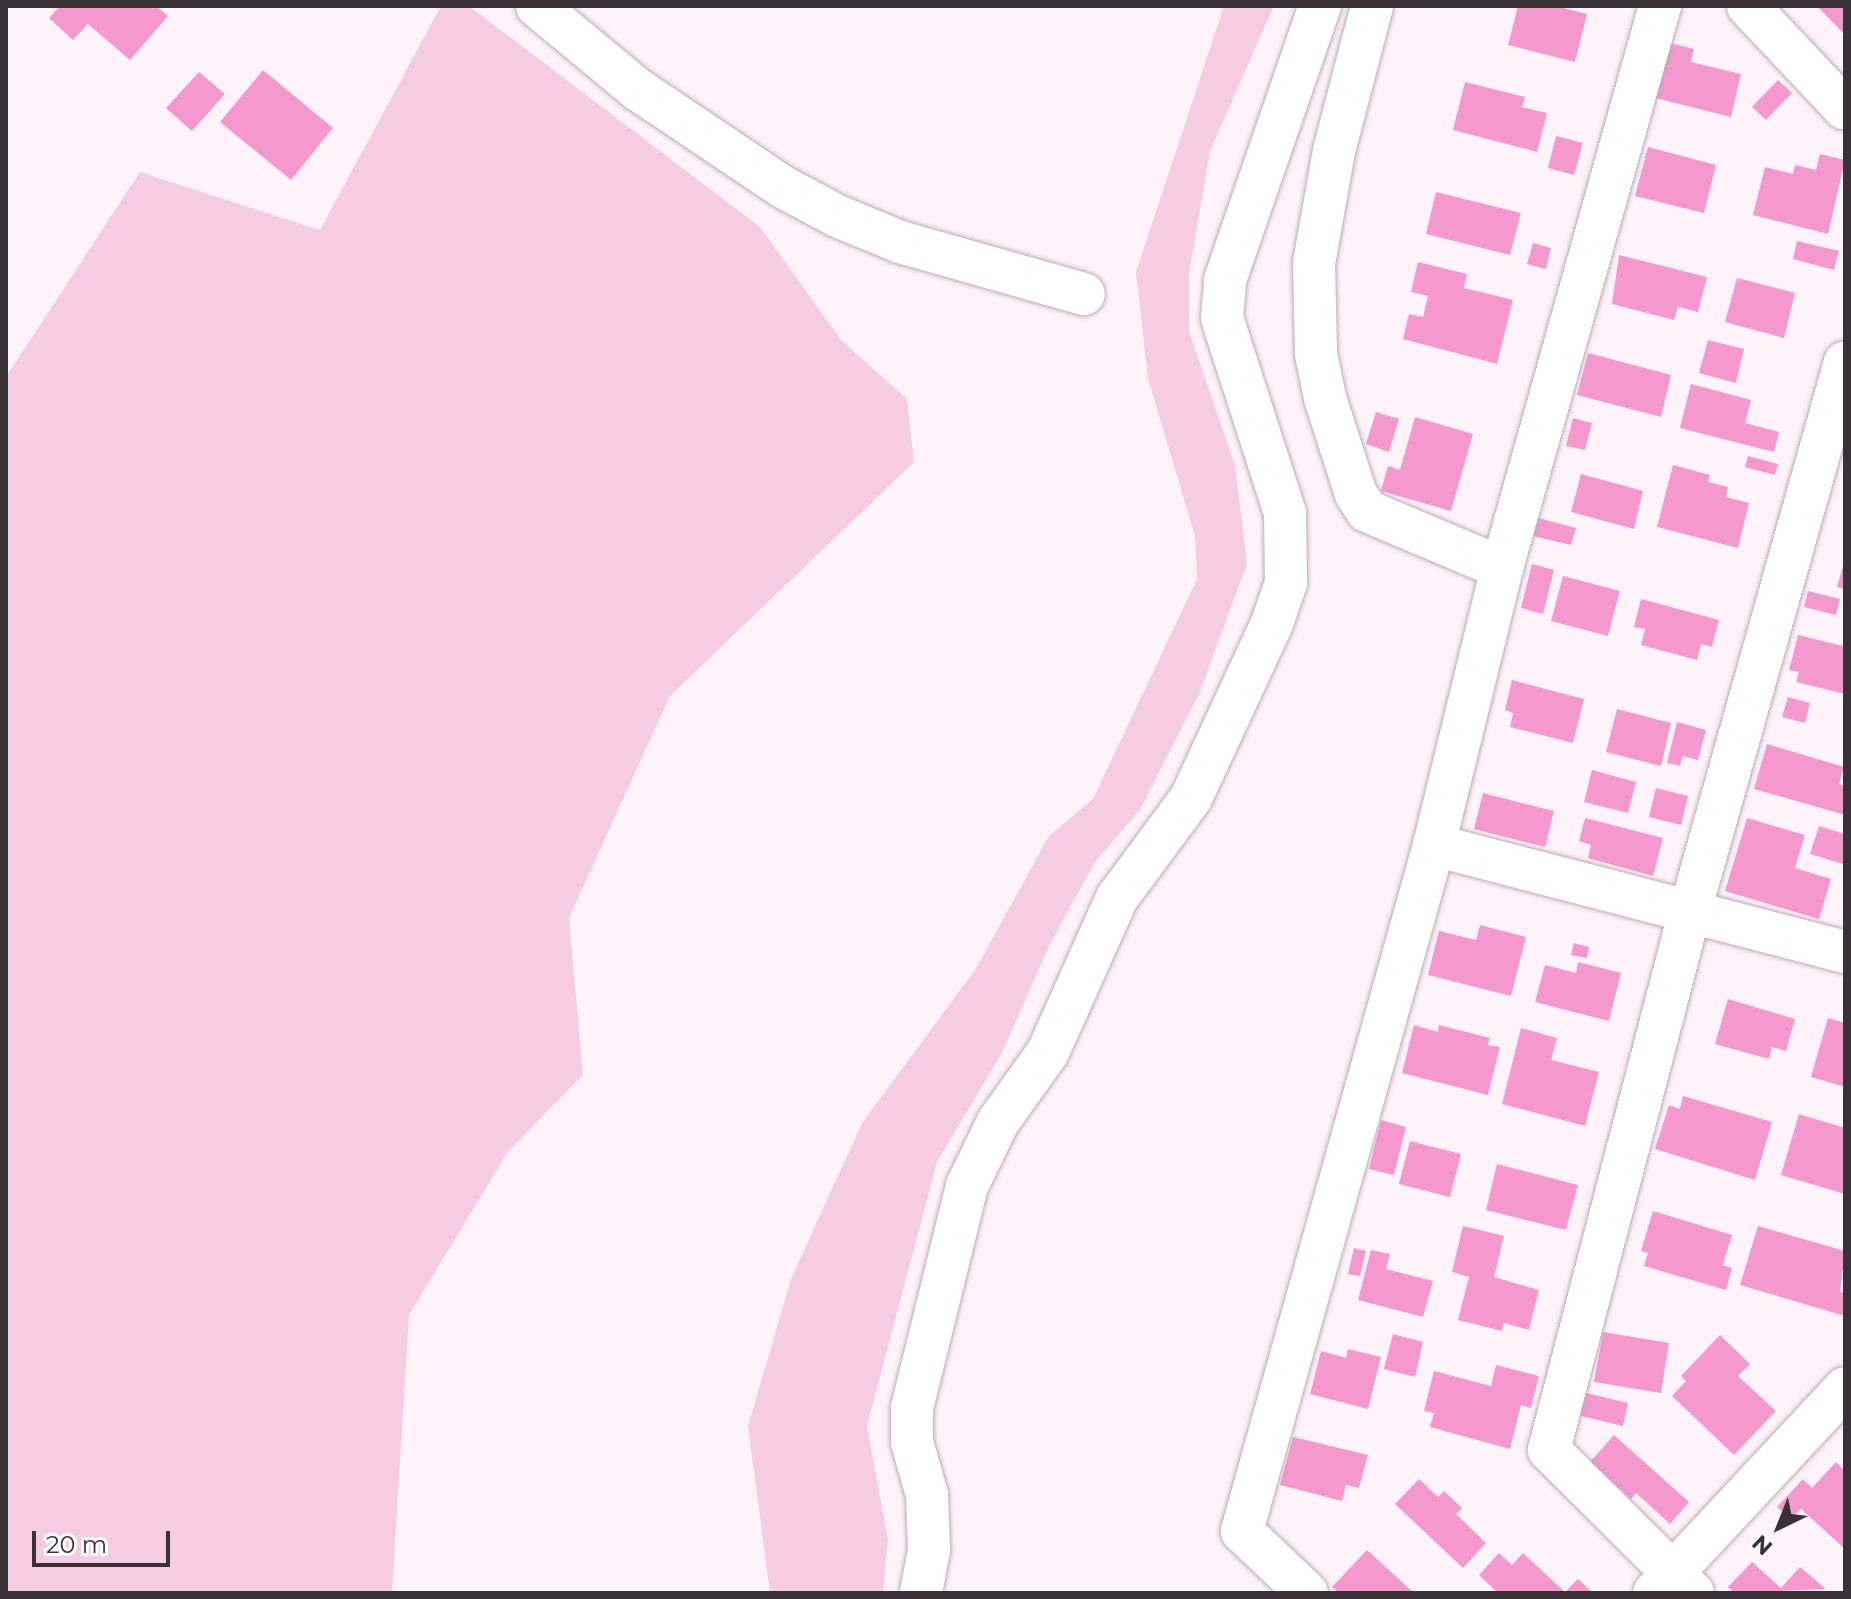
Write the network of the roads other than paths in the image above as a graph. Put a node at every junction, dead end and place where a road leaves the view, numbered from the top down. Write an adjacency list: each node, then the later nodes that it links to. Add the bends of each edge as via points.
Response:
1 (537, 6): 7 (street, via 637,89 783,187 837,216 900,242)
2 (1320, 6): 15 (street, via 1225,280 1222,318 1285,513 1286,583 1191,798 1117,898 1048,1052 998,1122 967,1186 912,1408 912,1442 927,1495 929,1550)
3 (1372, 6): 9 (street, via 1334,151 1314,263 1316,354 1325,398 1356,494 1367,511)
4 (1660, 6): 9 (street)
5 (1748, 6): 6 (street)
6 (1845, 109)
7 (1084, 294)
8 (1845, 362): 11 (street)
9 (1502, 568): 10 (street)
10 (1434, 845): 11 (street); 16 (street, via 1242,1531)
11 (1690, 911): 12 (street); 14 (street, via 1549,1450)
12 (1845, 952)
13 (1845, 1388): 14 (street)
14 (1673, 1587)
15 (921, 1593)
16 (1307, 1593)

